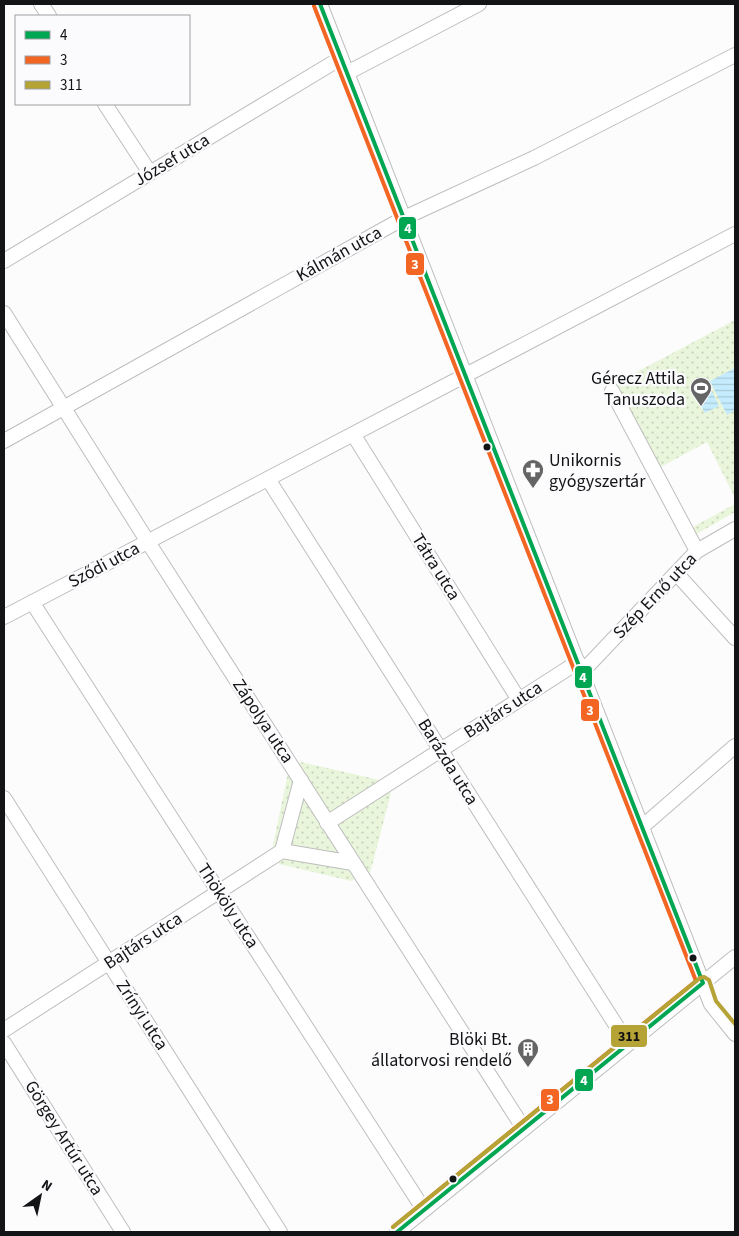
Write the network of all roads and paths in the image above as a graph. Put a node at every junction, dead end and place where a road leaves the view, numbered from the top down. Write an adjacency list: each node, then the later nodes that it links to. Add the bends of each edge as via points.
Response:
1 (41, 4): 4 (street)
2 (320, 4): 6 (street)
3 (479, 4): 7 (street)
4 (48, 15)
5 (735, 56): 10 (street, Kálmán utca, via 534,158)
6 (341, 58): 7 (street); 9 (street, József utca)
7 (347, 73): 10 (street)
8 (106, 105): 9 (street)
9 (150, 173): 12 (street, József utca)
10 (404, 218): 14 (street); 16 (street, Kálmán utca)
11 (735, 234): 14 (street, Sződi utca)
12 (4, 261)
13 (4, 312): 16 (street, Zápolya utca)
14 (465, 375): 17 (street, Sződi utca); 27 (street)
15 (612, 391): 22 (street)
16 (63, 408): 18 (street, Kálmán utca); 21 (street, Zápolya utca)
17 (353, 434): 19 (street, Sződi utca); 28 (street, Tátra utca)
18 (4, 441)
19 (268, 479): 21 (street, Sződi utca); 30 (street, Barázda utca)
20 (734, 530): 22 (street, Szép Ernő utca)
21 (148, 542): 24 (street, Sződi utca); 31 (street, Zápolya utca)
22 (697, 551): 23 (street, Szép Ernő utca)
23 (676, 572): 26 (street); 27 (street, Szép Ernő utca)
24 (32, 602): 25 (street, Sződi utca); 37 (street, Thököly utca)
25 (4, 617)
26 (735, 638)
27 (580, 667): 28 (street, Bajtárs utca); 34 (street)
28 (519, 700): 30 (street, Bajtárs utca)
29 (735, 746): 34 (street)
30 (440, 750): 33 (street, Bajtárs utca); 44 (street, Barázda utca)
31 (301, 780): 33 (street, Zápolya utca); 35 (street)
32 (4, 798): 39 (street, Zrínyi utca)
33 (327, 823): 36 (street, Zápolya utca)
34 (642, 826): 40 (street)
35 (282, 851): 36 (street); 37 (street, Bajtárs utca)
36 (353, 864): 45 (street, Zápolya utca)
37 (219, 892): 39 (street, Bajtárs utca); 46 (street, Thököly utca)
38 (735, 957): 40 (street)
39 (108, 963): 41 (street, Bajtárs utca); 48 (street, Zrínyi utca)
40 (703, 983): 42 (street, via 711,1004); 44 (street)
41 (4, 1030)
42 (735, 1034)
43 (4, 1043): 47 (street, Görgey Artúr utca)
44 (628, 1044): 45 (street)
45 (524, 1129): 46 (street)
46 (424, 1210): 49 (street)
47 (123, 1232)
48 (280, 1232)
49 (397, 1232)

